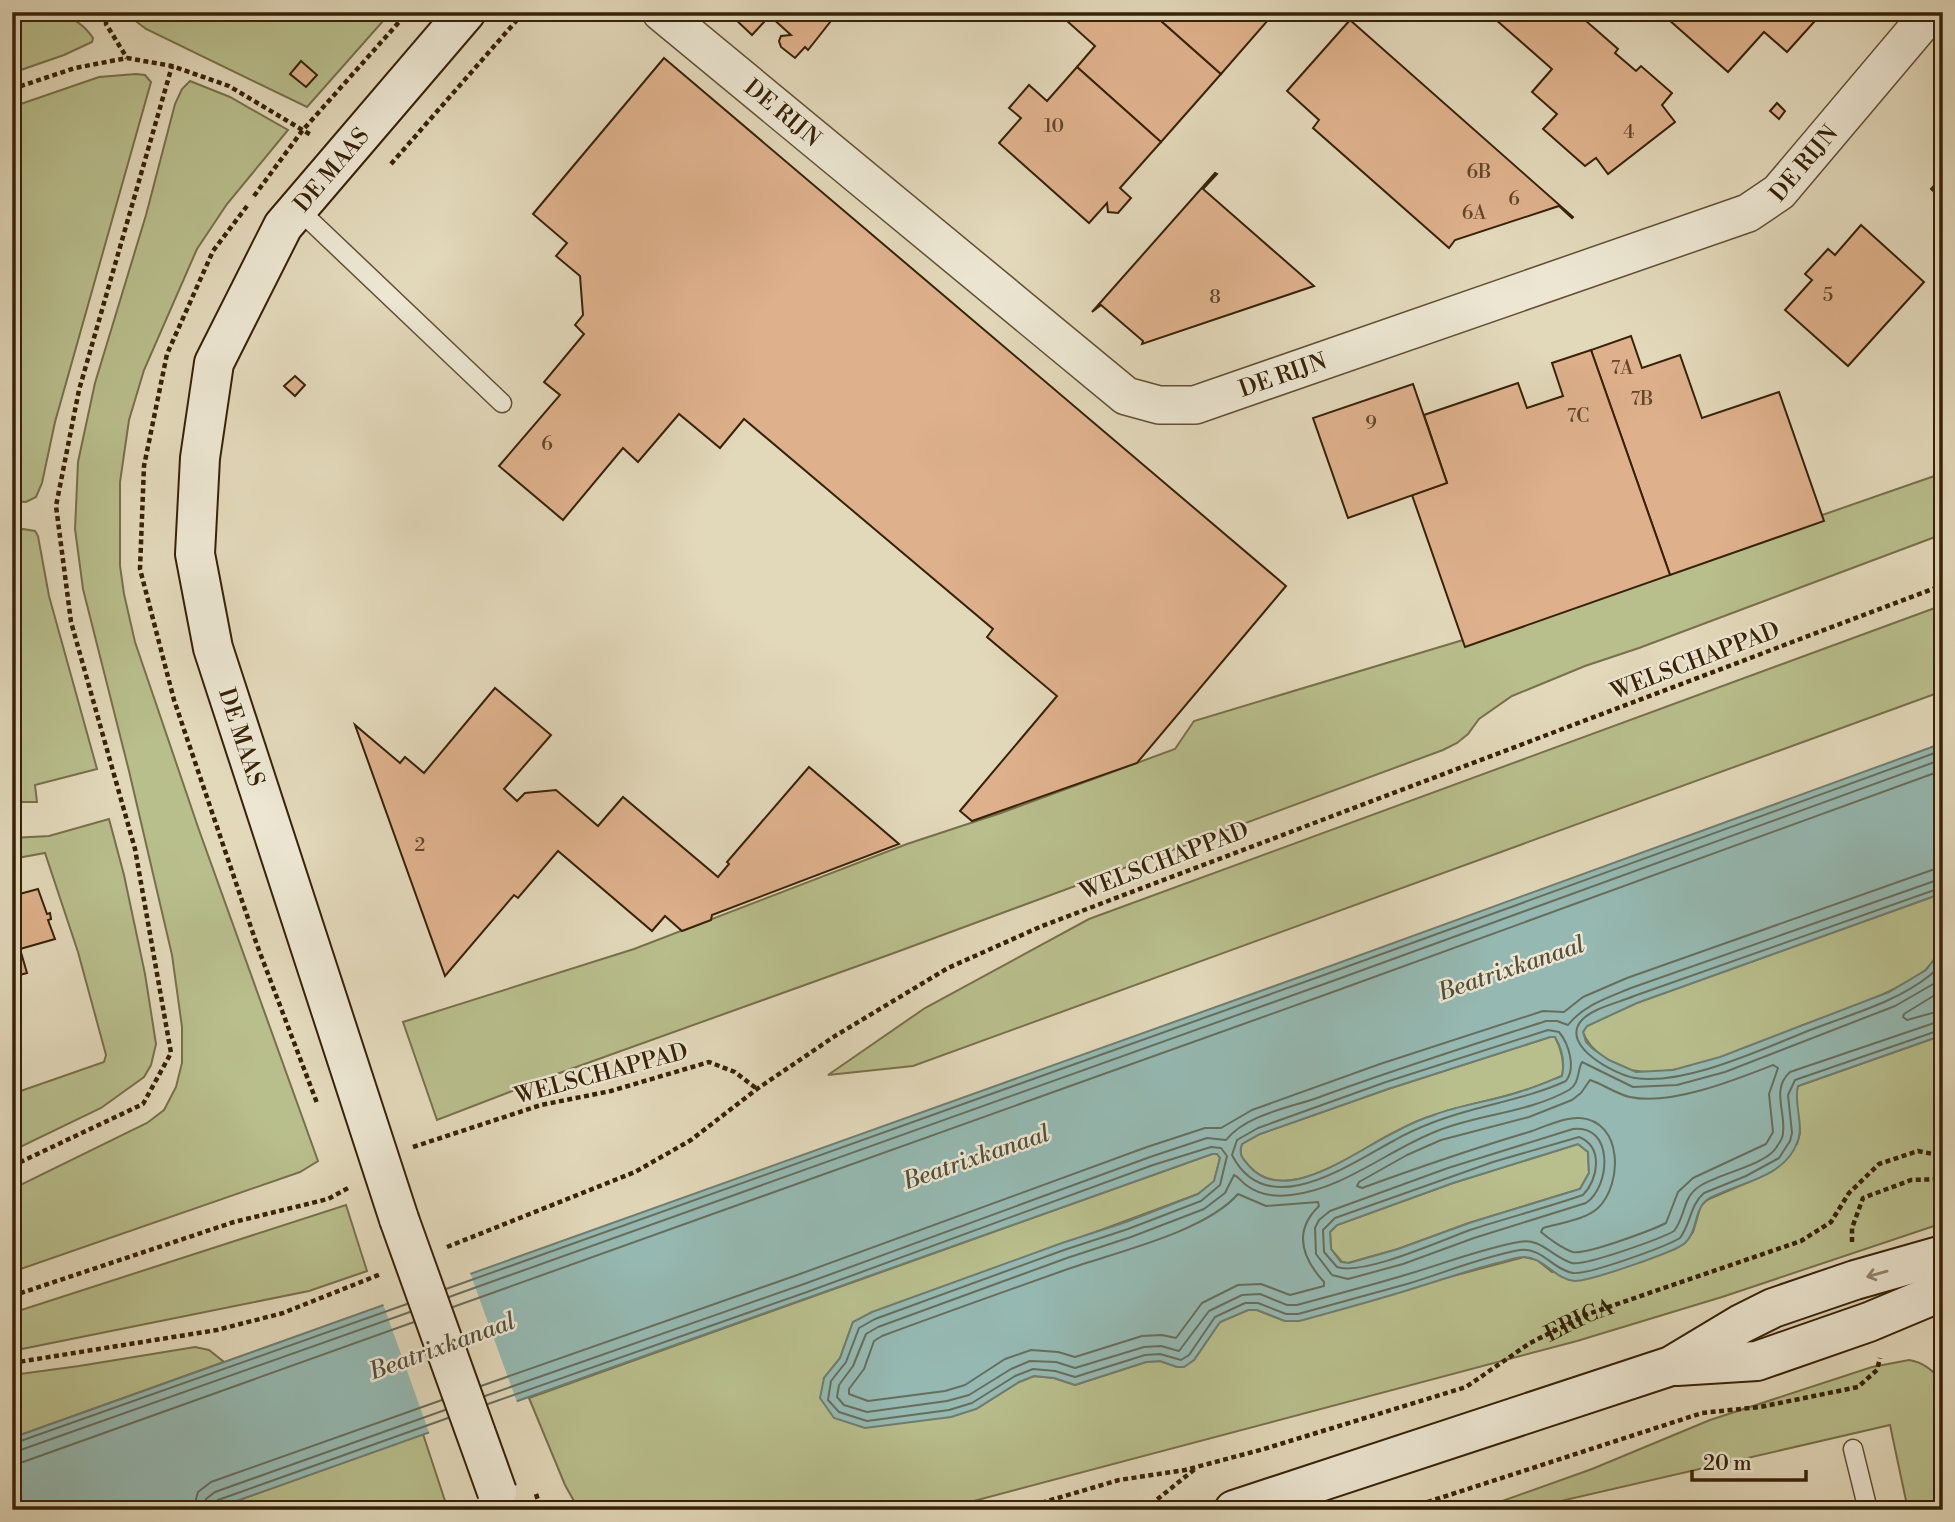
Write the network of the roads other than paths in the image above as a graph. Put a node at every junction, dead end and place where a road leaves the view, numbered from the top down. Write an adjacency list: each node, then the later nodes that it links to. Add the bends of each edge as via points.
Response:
1 (466, 12): 4 (street, DE MAAS)
2 (661, 12): 3 (street, DE RIJN, via 1126,396 1159,405 1195,405 1748,213 1779,192)
3 (1931, 12)
4 (298, 209): 5 (lane); 10 (street, DE MAAS, bridge, via 283,226 214,363 200,458 195,554 213,648 399,1219)
5 (502, 403)
6 (1943, 1255): 8 (street, one-way to 8, via 1773,1308)
7 (1943, 1291): 8 (street, via 1757,1361)
8 (1671, 1366): 11 (street)
9 (1853, 1449): 12 (lane)
10 (501, 1501)
11 (1234, 1510)
12 (1868, 1510)

